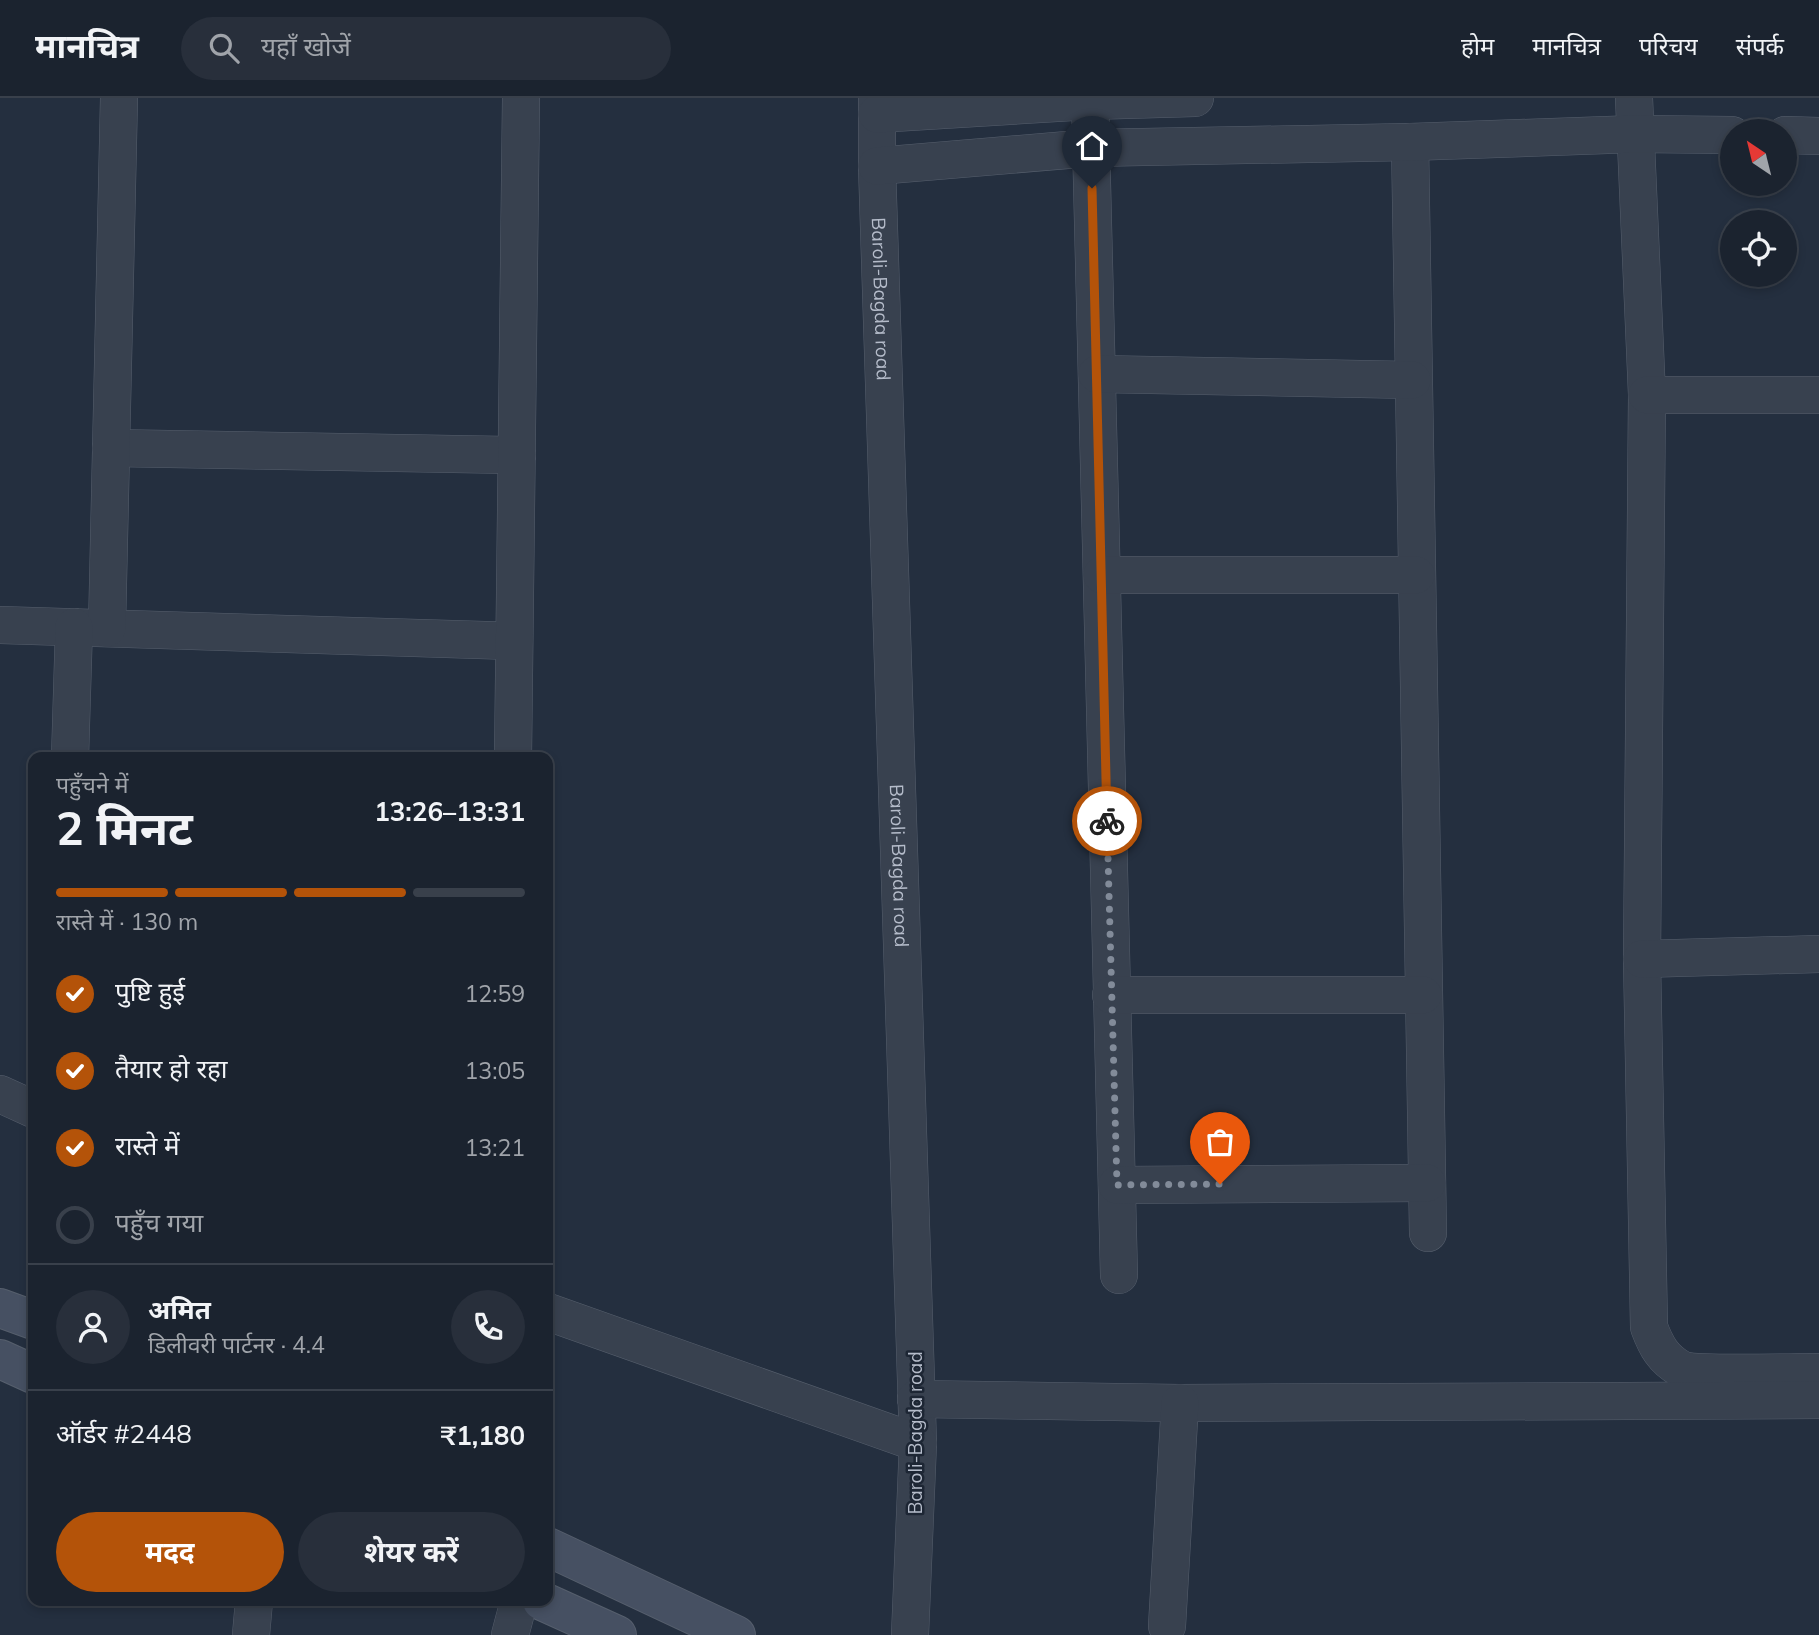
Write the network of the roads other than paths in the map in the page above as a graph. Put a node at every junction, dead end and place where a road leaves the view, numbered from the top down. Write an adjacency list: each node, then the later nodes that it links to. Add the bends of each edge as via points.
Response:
1 (119, 98): 18 (street)
2 (522, 98): 19 (street)
3 (1195, 98): 5 (street)
4 (1634, 98): 7 (street)
5 (1090, 101): 6 (street); 12 (street)
6 (877, 106): 13 (street, Baroli-Bagda road)
7 (1635, 134): 8 (street); 11 (street); 16 (street)
8 (1720, 135)
9 (1797, 135): 10 (street)
10 (1819, 136)
11 (1410, 142): 12 (street); 15 (street)
12 (1091, 148): 13 (street); 14 (street)
13 (877, 166): 41 (street, Baroli-Bagda road)
14 (1097, 374): 15 (street); 20 (street)
15 (1412, 380): 21 (street)
16 (1647, 395): 17 (street); 28 (street)
17 (1819, 395)
18 (111, 448): 19 (street); 23 (street)
19 (517, 455): 24 (street)
20 (1102, 575): 21 (street); 29 (street)
21 (1416, 575): 30 (street)
22 (0, 625): 23 (street)
23 (90, 627): 24 (street); 25 (street)
24 (514, 641): 26 (street)
25 (71, 752)
26 (513, 752)
27 (1819, 954): 28 (street)
28 (1642, 959): 40 (street, via 1649,1327 1656,1345 1664,1358 1685,1371)
29 (1111, 995): 30 (street); 32 (street)
30 (1423, 995): 31 (street)
31 (1427, 1183): 32 (street); 33 (street)
32 (1117, 1185): 34 (street)
33 (1428, 1233)
34 (1119, 1275)
35 (0, 1307): 37 (main road)
36 (553, 1314): 44 (street)
37 (28, 1318)
38 (0, 1359): 39 (main road)
39 (28, 1372)
40 (1819, 1372)
41 (916, 1399): 43 (street); 44 (street, Baroli-Bagda road)
42 (1819, 1400): 43 (street)
43 (1180, 1403): 49 (street)
44 (918, 1443): 54 (street, Baroli-Bagda road)
45 (553, 1550): 53 (main road)
46 (254, 1606): 50 (street)
47 (518, 1606): 51 (street)
48 (553, 1606): 52 (main road)
49 (1167, 1626)
50 (251, 1635)
51 (510, 1635)
52 (617, 1635)
53 (736, 1635)
54 (910, 1635)

